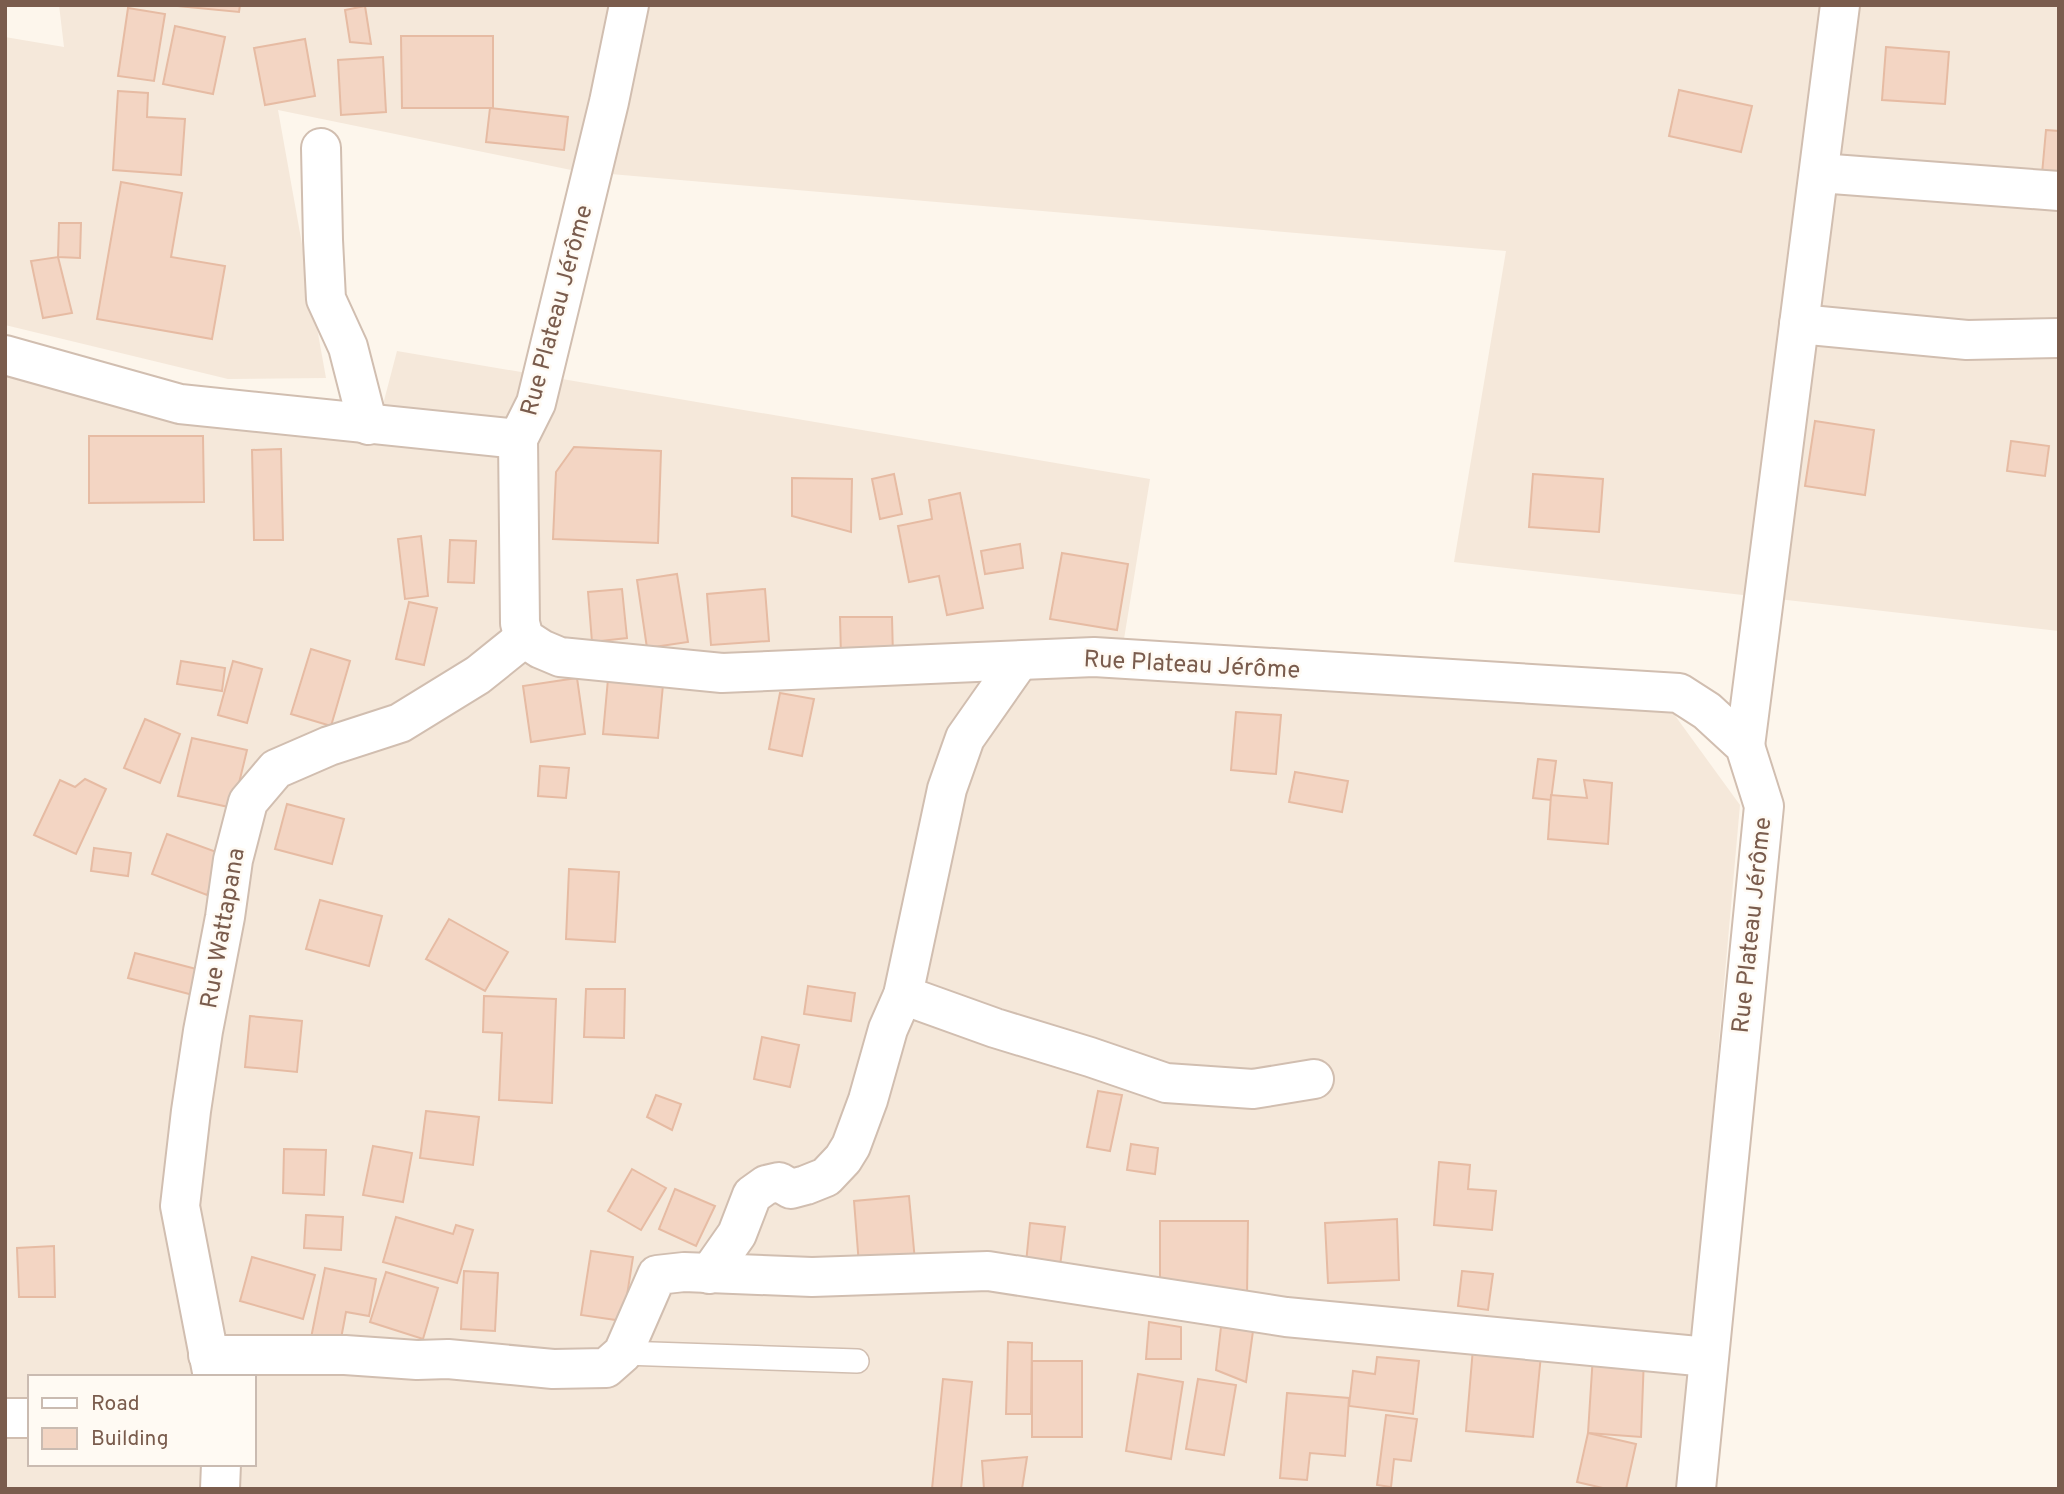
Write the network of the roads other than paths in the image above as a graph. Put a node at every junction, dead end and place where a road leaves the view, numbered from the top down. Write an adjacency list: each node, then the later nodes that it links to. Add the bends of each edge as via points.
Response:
1 (629, 5): 10 (street, Rue Plateau Jérôme, via 536,403)
2 (1840, 5): 4 (street)
3 (321, 148): 9 (street, via 326,299 348,347)
4 (1819, 173): 5 (street); 6 (street)
5 (2059, 191)
6 (1799, 324): 7 (street, via 1967,340); 13 (street)
7 (2059, 338)
8 (5, 355): 9 (street, via 180,404)
9 (368, 425): 10 (street)
10 (518, 439): 11 (street, Rue Plateau Jérôme, via 520,623)
11 (524, 638): 12 (street, Rue Plateau Jérôme, via 560,657 722,673); 20 (street, Rue Wattapana, via 478,675 400,723 276,769 248,802 233,860 203,1031 180,1206)
12 (1019, 660): 13 (street, Rue Plateau Jérôme, via 1094,657 1679,693); 14 (street, via 965,738 947,789)
13 (1745, 746): 18 (street, Rue Plateau Jérôme, via 1763,806)
14 (903, 995): 15 (street, via 1166,1083 1253,1089); 16 (street, via 843,1159 826,1177 806,1185 790,1189 779,1182 752,1195 737,1234)
15 (1314, 1079)
16 (709, 1274): 17 (street, via 657,1275); 18 (street, via 812,1277 989,1271 1286,1317)
17 (623, 1353): 19 (lane); 20 (street, via 606,1368 552,1369 345,1355)
18 (1708, 1357): 25 (street, Rue Plateau Jérôme)
19 (857, 1361)
20 (210, 1366)
21 (5, 1418): 22 (street)
22 (28, 1418)
23 (221, 1466): 24 (street)
24 (220, 1489)
25 (1696, 1489)

